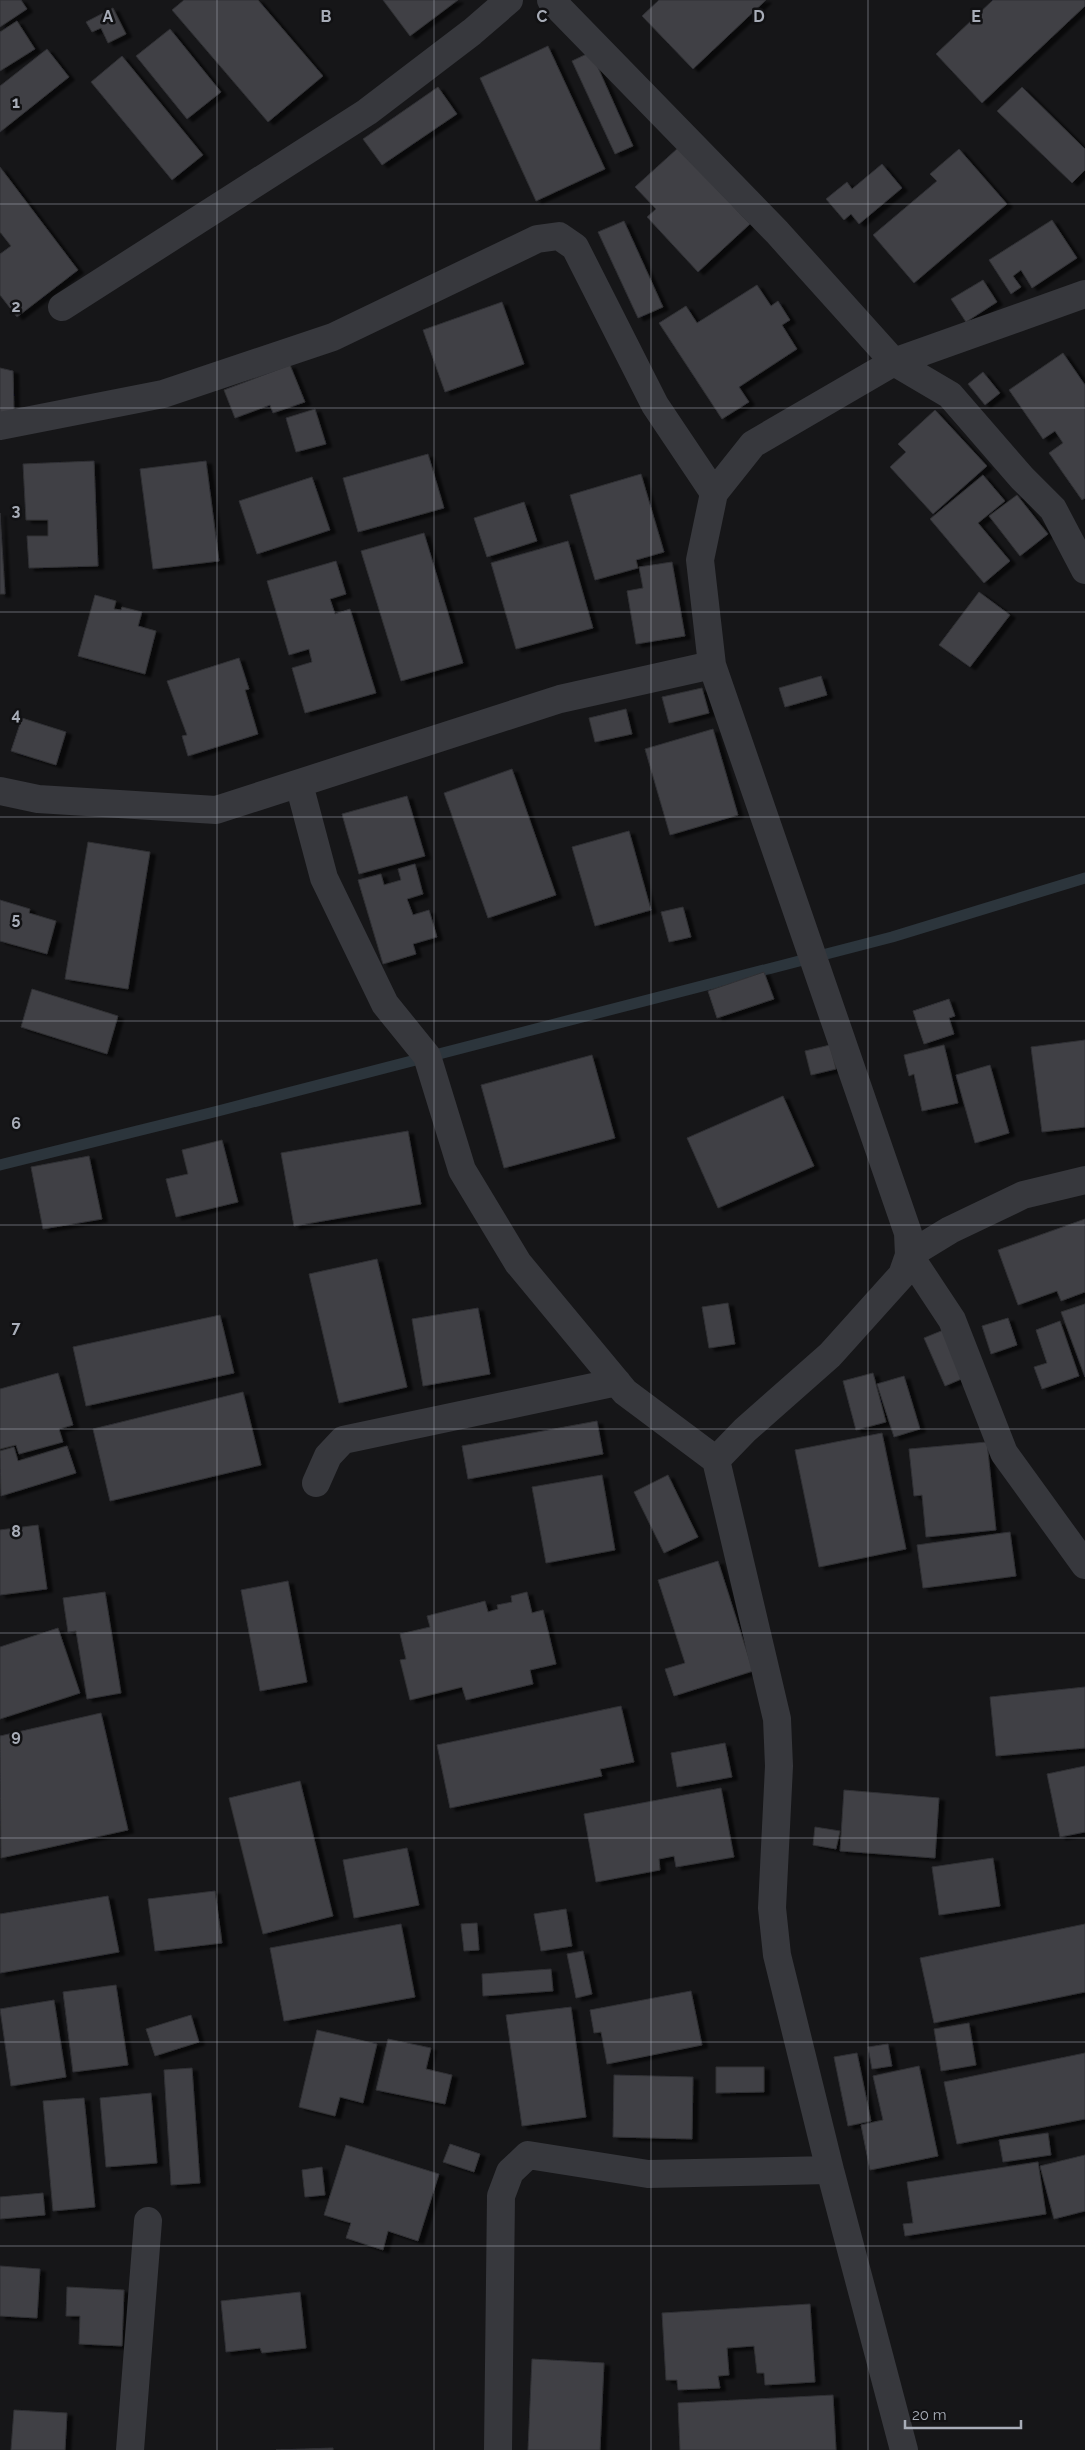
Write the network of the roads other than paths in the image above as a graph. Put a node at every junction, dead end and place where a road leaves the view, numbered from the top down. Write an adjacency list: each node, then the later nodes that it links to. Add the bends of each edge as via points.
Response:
1 (508, 0): 4 (street, via 472,32 367,112)
2 (551, 0): 5 (street, via 777,232)
3 (1085, 294): 5 (street)
4 (62, 307)
5 (894, 362): 7 (street, via 753,444); 8 (street, via 950,395 1053,509)
6 (0, 426): 7 (street, via 163,394 333,337 537,239 559,236 574,247 655,406)
7 (714, 493): 9 (street, via 700,560)
8 (1085, 570)
9 (712, 665): 10 (street, via 560,699); 13 (street, via 908,1233)
10 (299, 784): 11 (street, via 216,810 38,799); 14 (street, via 324,878 386,1004 428,1056 462,1170 518,1263)
11 (0, 791)
12 (1085, 1180): 13 (street, via 1023,1195 950,1230)
13 (909, 1255): 15 (street, via 902,1276 830,1355); 17 (street, via 952,1320 1004,1453)
14 (617, 1382): 15 (street, via 625,1392); 16 (street, via 343,1440 328,1456)
15 (716, 1460): 18 (street, via 777,1719 779,1766 772,1908 777,1955)
16 (316, 1483)
17 (1085, 1565)
18 (830, 2170): 21 (street, via 648,2174 528,2155 510,2172 501,2196); 22 (street)
19 (148, 2221): 20 (street)
20 (130, 2450)
21 (498, 2450)
22 (904, 2450)

